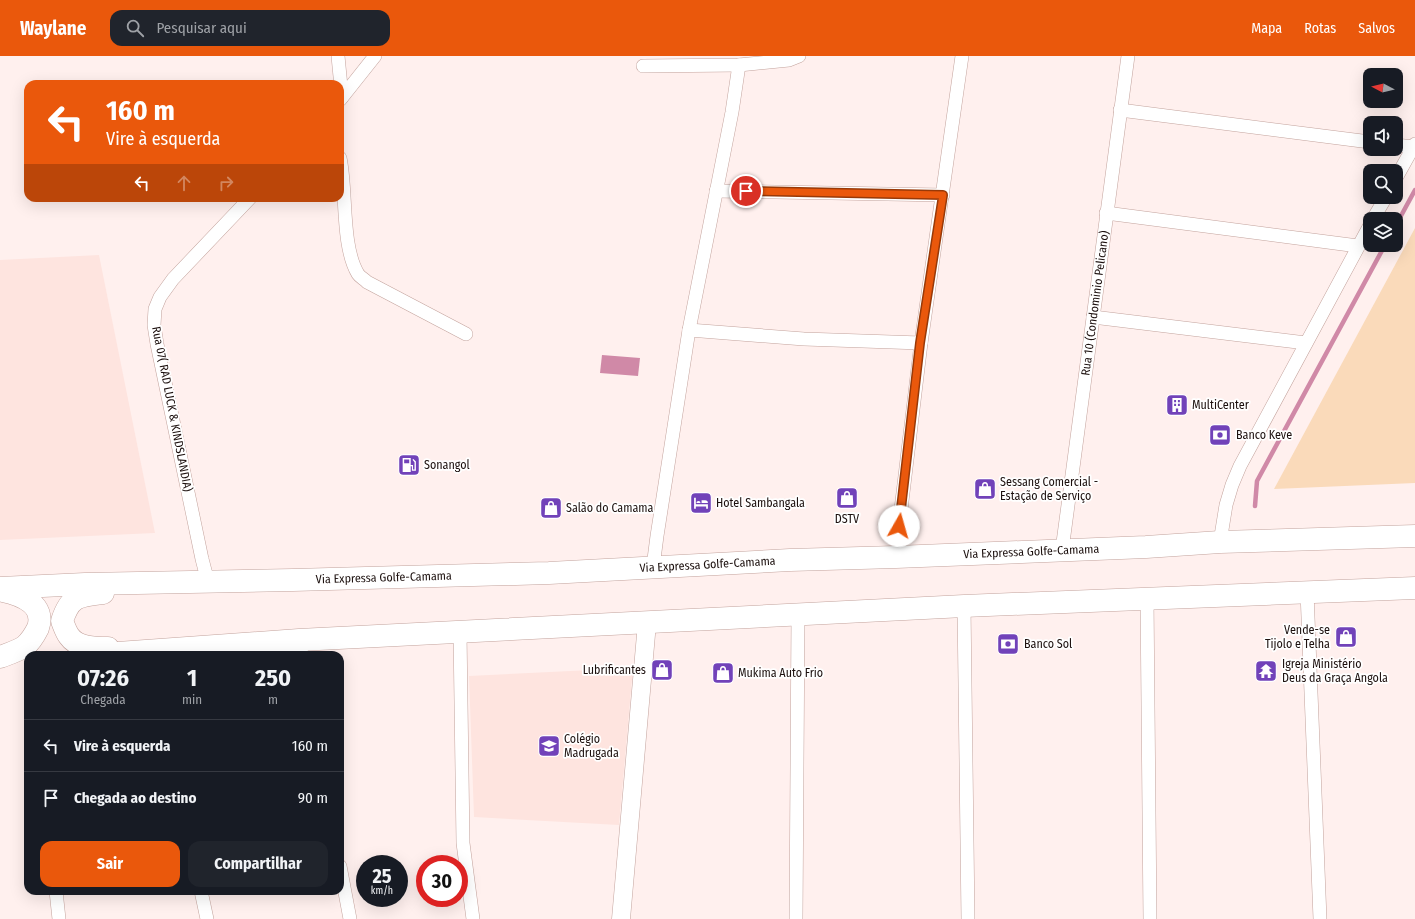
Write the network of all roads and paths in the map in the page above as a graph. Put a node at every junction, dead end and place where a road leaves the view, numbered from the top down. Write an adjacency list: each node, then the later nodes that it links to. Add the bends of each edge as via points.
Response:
1 (338, 56): 8 (street)
2 (375, 56): 9 (street)
3 (799, 56): 6 (street, via 789,60)
4 (962, 56): 17 (street)
5 (1128, 56): 10 (street, Rua 10 (Condominio Pelicano))
6 (739, 65): 7 (street); 16 (street)
7 (643, 66)
8 (340, 80)
9 (344, 94)
10 (1120, 110): 11 (street); 19 (street, Rua 10 (Condominio Pelicano))
11 (1363, 141)
12 (1403, 145): 13 (street)
13 (1414, 146): 14 (street)
14 (1403, 166)
15 (344, 189): 24 (street, via 349,246 359,275 367,282)
16 (716, 191): 17 (street); 23 (street)
17 (943, 195): 25 (street)
18 (246, 202): 32 (street, Rua 07( RAD LUCK & KINDSLANDIA), via 173,279 160,297 155,310 157,344)
19 (1106, 213): 21 (street); 22 (street, Rua 10 (Condominio Pelicano))
20 (1363, 237): 21 (street)
21 (1358, 246): 26 (street)
22 (1093, 317): 26 (street); 30 (street, Rua 10 (Condominio Pelicano))
23 (689, 330): 25 (street, via 804,339); 31 (street)
24 (466, 334)
25 (920, 343): 27 (street)
26 (1306, 343): 29 (street, via 1240,466 1226,505)
27 (899, 526)
28 (1415, 536): 29 (highway, Via Expressa Golfe-Camama)
29 (1220, 542): 30 (highway, Via Expressa Golfe-Camama)
30 (1062, 550): 31 (highway, Via Expressa Golfe-Camama)
31 (653, 567): 32 (highway, Via Expressa Golfe-Camama, via 549,573)
32 (208, 582): 33 (highway, Via Expressa Golfe-Camama)
33 (179, 583): 35 (highway, Via Expressa Golfe-Camama, via 85,584); 43 (highway, via 78,597 67,607 62,621 69,637 81,645 96,648)
34 (1415, 588): 36 (highway)
35 (0, 589): 45 (highway, via 23,597 36,607 40,621 36,634 26,645)
36 (1307, 592): 37 (highway); 59 (street)
37 (1147, 598): 38 (highway); 58 (street)
38 (964, 606): 39 (highway); 57 (street)
39 (798, 614): 40 (highway); 56 (street)
40 (647, 622): 41 (highway); 55 (street)
41 (460, 632): 42 (highway); 54 (street, via 463,843)
42 (301, 647): 43 (highway)
43 (178, 648): 44 (highway)
44 (164, 651)
45 (0, 657)
46 (24, 659): 47 (highway)
47 (0, 660)
48 (344, 887): 53 (street)
49 (56, 895): 51 (street)
50 (202, 895): 52 (street)
51 (59, 919)
52 (207, 919)
53 (350, 919)
54 (473, 919)
55 (621, 919)
56 (796, 919)
57 (968, 919)
58 (1150, 919)
59 (1320, 919)

